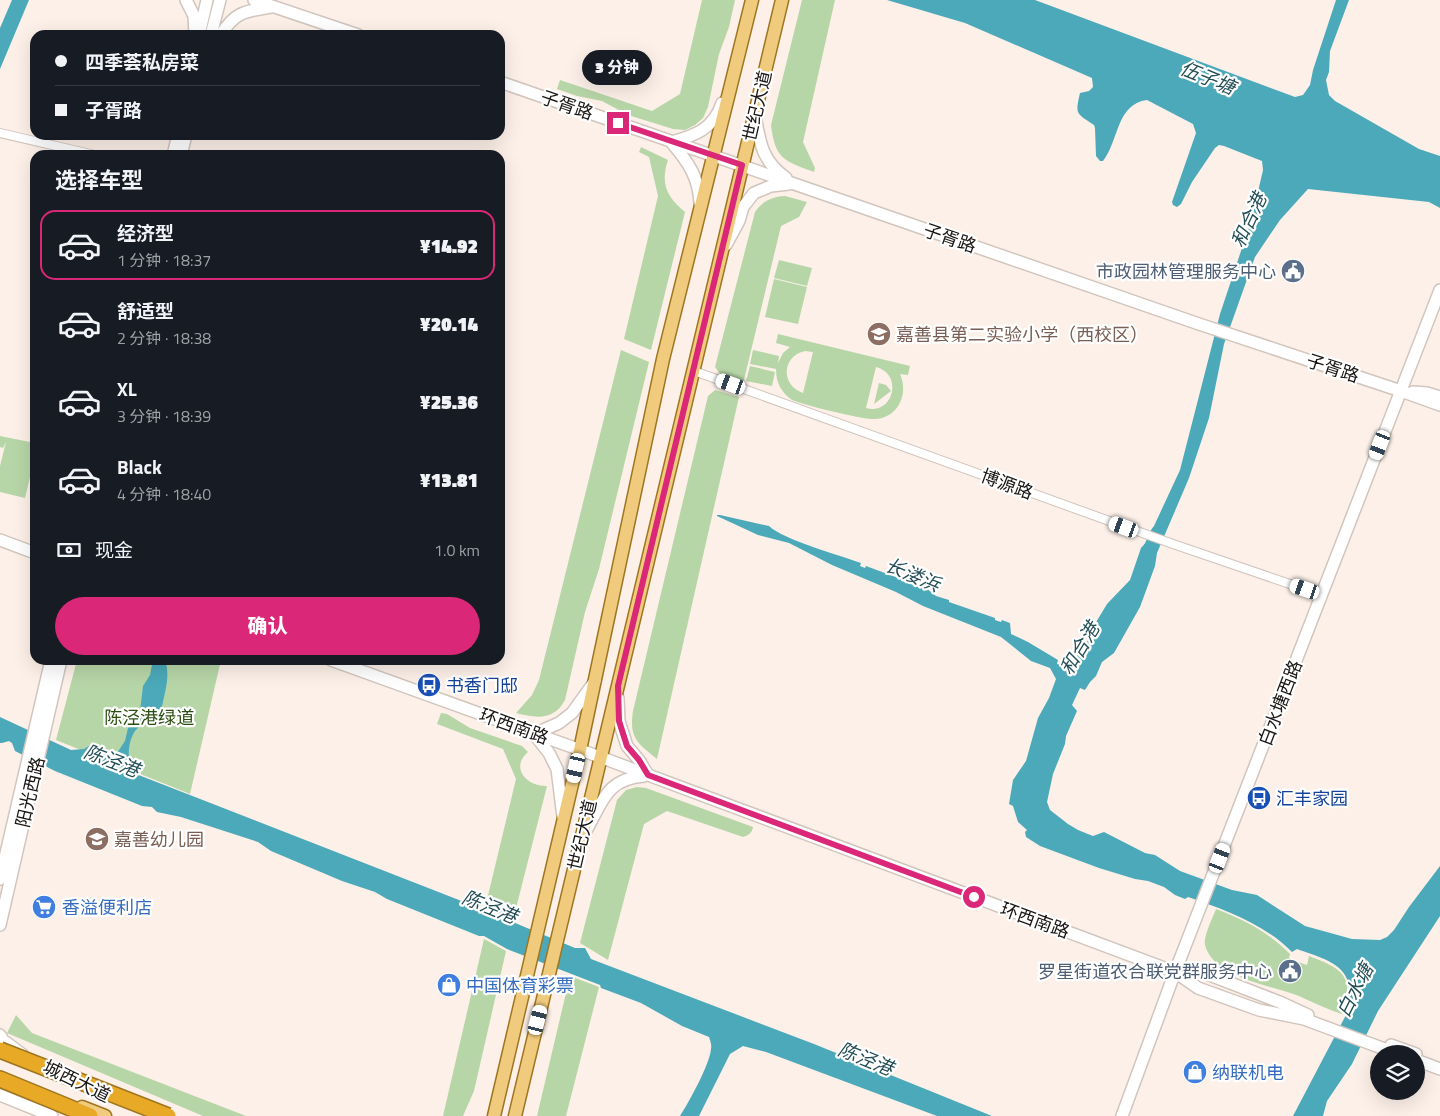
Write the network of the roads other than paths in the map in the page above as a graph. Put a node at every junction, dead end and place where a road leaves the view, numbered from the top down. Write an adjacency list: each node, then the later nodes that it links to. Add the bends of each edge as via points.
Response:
1 (186, 0): 8 (street, via 194,16)
2 (207, 0): 9 (street)
3 (220, 0): 10 (street)
4 (254, 0): 7 (street)
5 (752, 0): 13 (main road, 世纪大道)
6 (782, 0): 15 (main road, 世纪大道)
7 (270, 3): 11 (street, via 238,15); 12 (street)
8 (195, 30)
9 (200, 30)
10 (212, 30)
11 (224, 30)
12 (344, 30)
13 (733, 75): 19 (street, via 720,111 711,124 701,132); 21 (main road, 世纪大道)
14 (505, 84): 19 (street, 子胥路)
15 (755, 113): 22 (main road, 世纪大道); 23 (street, via 758,135 767,160)
16 (0, 133): 17 (street)
17 (30, 140)
18 (30, 140): 20 (street)
19 (671, 142): 21 (street, 子胥路); 24 (street, via 696,180)
20 (73, 150)
21 (713, 156): 22 (street, 子胥路); 24 (main road, 世纪大道)
22 (742, 165): 23 (street, 子胥路); 25 (main road, 世纪大道)
23 (793, 183): 25 (street, via 771,186 754,193 743,207); 28 (street, 子胥路)
24 (700, 208): 40 (main road, 世纪大道, via 663,359)
25 (721, 257): 27 (main road, 世纪大道)
26 (1440, 290): 28 (street, 白水塘西路)
27 (694, 371): 36 (street, 博源路, via 1142,534); 41 (main road, 世纪大道)
28 (1401, 391): 29 (street, 子胥路); 30 (street, 子胥路); 36 (street, 白水塘西路)
29 (1440, 397)
30 (1440, 405)
31 (0, 540): 33 (street)
32 (30, 545): 33 (street)
33 (22, 548): 34 (street); 35 (street)
34 (30, 551)
35 (30, 554)
36 (1322, 595): 52 (street, 白水塘西路)
37 (50, 665): 42 (street, 阳光西路)
38 (59, 665): 42 (street, 阳光西路)
39 (345, 665): 43 (street, 环西南路)
40 (595, 680): 43 (street, via 572,713 560,723); 44 (main road, 世纪大道)
41 (618, 686): 45 (main road, 世纪大道); 47 (street, via 619,721 627,746)
42 (40, 729): 46 (street, 阳光西路)
43 (534, 734): 44 (street, 环西南路); 48 (street, via 549,752 557,769)
44 (580, 750): 45 (street, 环西南路); 48 (main road, 世纪大道)
45 (600, 757): 47 (street, 环西南路); 49 (main road, 世纪大道)
46 (32, 764): 50 (street); 51 (street, 阳光西路)
47 (648, 775): 49 (street, via 632,777 607,792); 52 (street, 环西南路)
48 (563, 822): 70 (main road, 世纪大道)
49 (581, 839): 71 (main road, 世纪大道)
50 (0, 879)
51 (0, 925)
52 (1175, 972): 53 (street, 环西南路, via 1202,972 1282,1003); 53 (street, 环西南路, via 1198,988 1259,1010); 72 (street, 白水塘西路)
53 (1305, 1016): 56 (street, 环西南路)
54 (0, 1035): 58 (street)
55 (0, 1043): 58 (main road, 城西大道)
56 (1381, 1045)
57 (0, 1050): 69 (highway, bridge)
58 (24, 1056): 68 (main road, 城西大道, via 105,1096)
59 (1425, 1057): 60 (street, 环西南路)
60 (1440, 1062)
61 (1425, 1063): 62 (street)
62 (1440, 1069)
63 (0, 1078): 66 (highway); 67 (main road, 城西大道, via 12,1078)
64 (0, 1095): 65 (street)
65 (52, 1116)
66 (90, 1116)
67 (105, 1116)
68 (155, 1116)
69 (168, 1116)
70 (494, 1116)
71 (515, 1116)
72 (1122, 1116)

